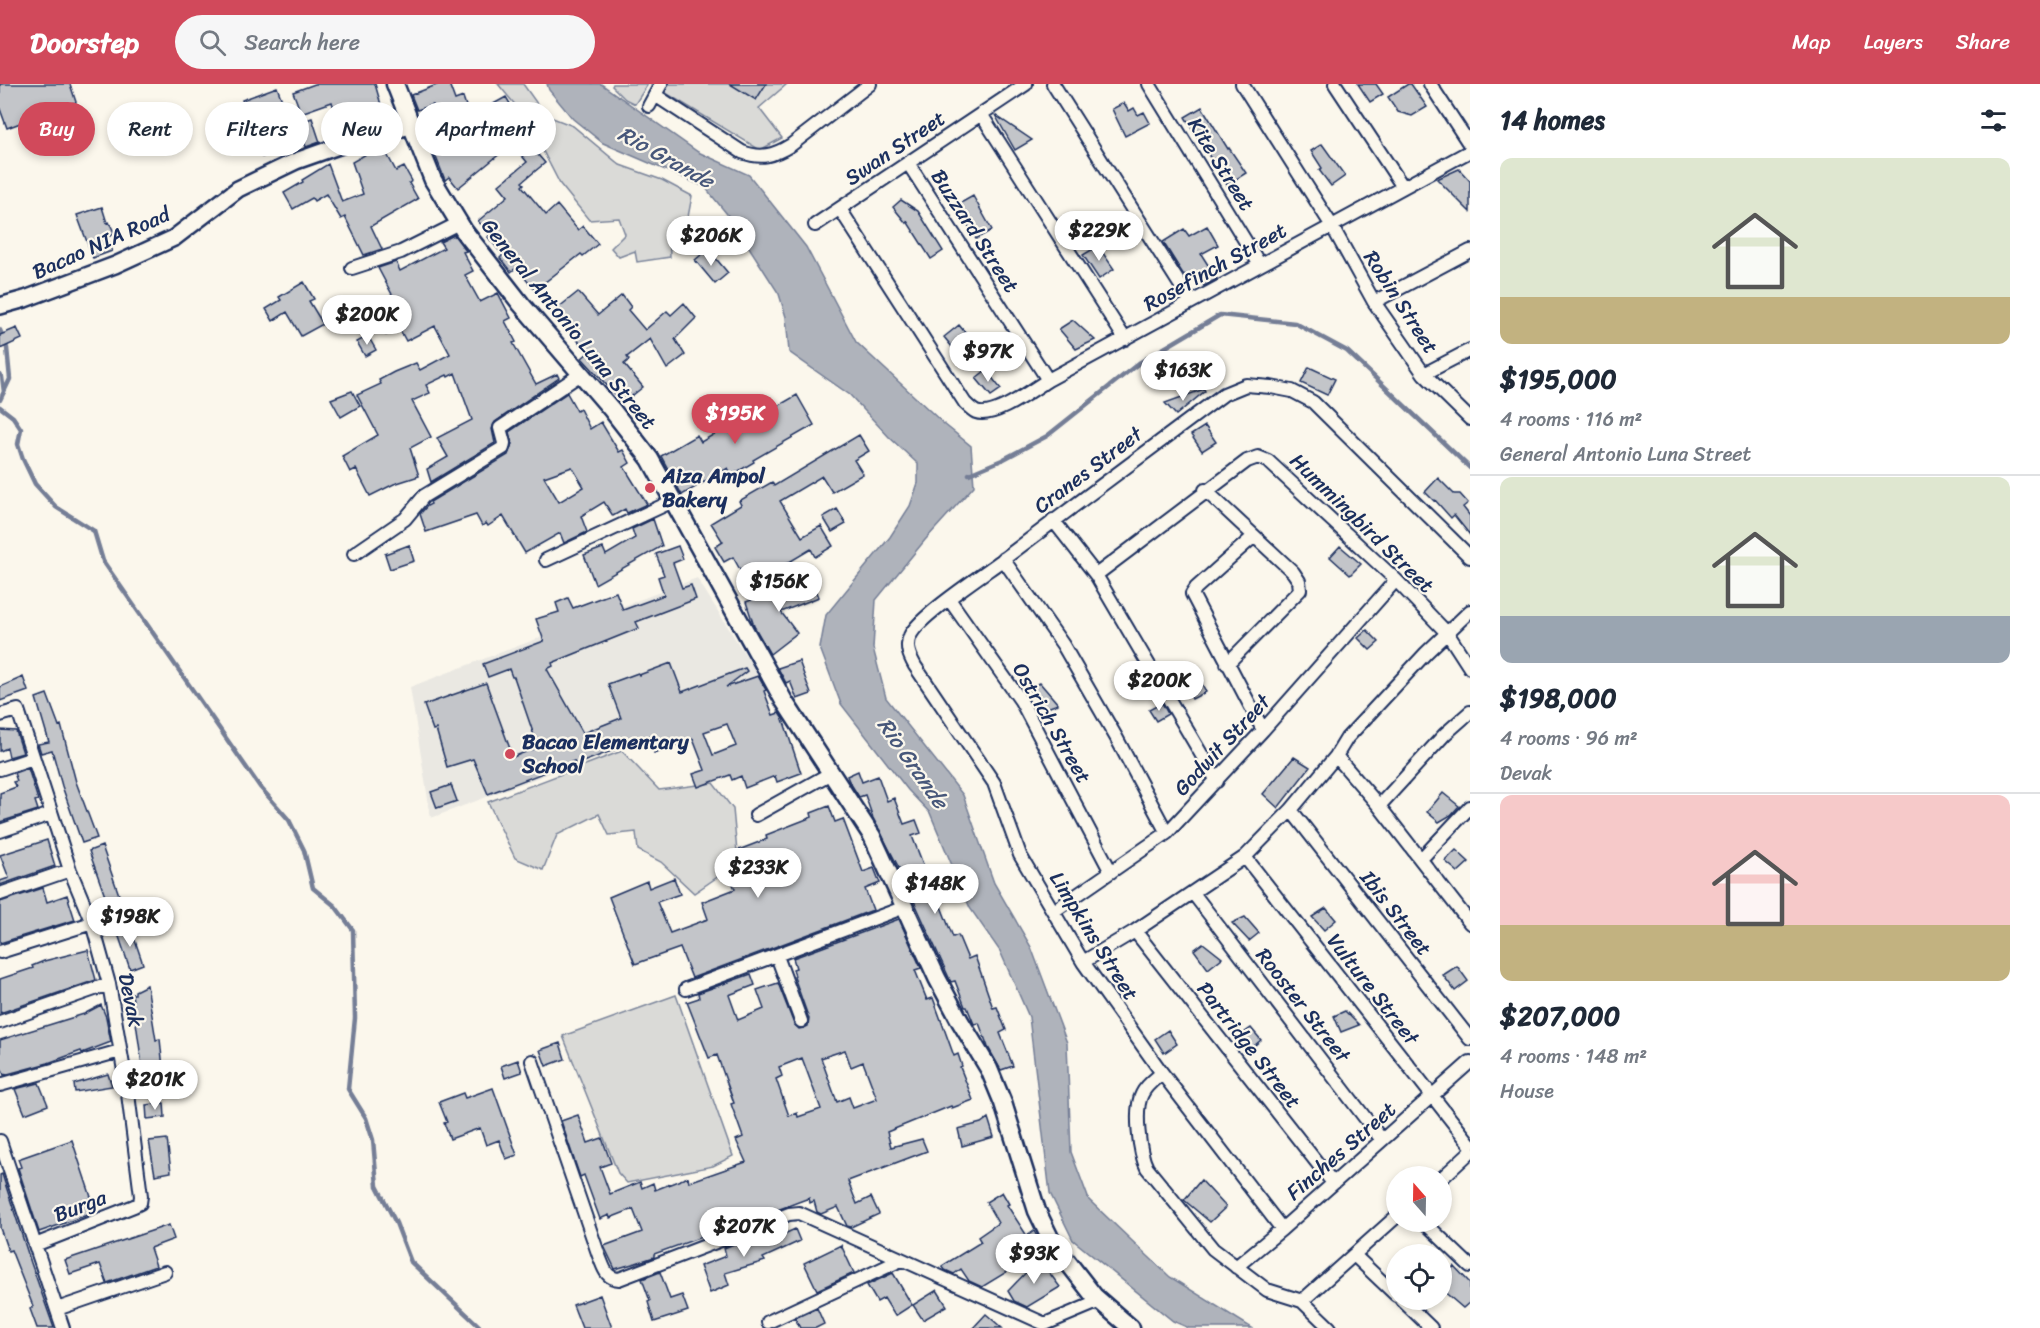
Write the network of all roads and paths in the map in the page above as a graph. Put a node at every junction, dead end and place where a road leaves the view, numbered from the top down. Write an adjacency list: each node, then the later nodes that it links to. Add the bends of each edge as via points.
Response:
1 (395, 84): 12 (main road, General Antonio Luna Street)
2 (870, 84): 9 (street, via 791,145 766,157 742,152)
3 (1026, 84): 11 (street, Swan Street)
4 (1053, 84): 24 (street)
5 (1149, 84): 22 (street, Kite Street)
6 (1242, 84): 20 (street, Robin Street)
7 (1335, 84): 16 (street)
8 (1430, 84): 13 (street)
9 (658, 89): 10 (street)
10 (649, 106)
11 (981, 114): 15 (street, Swan Street); 27 (street)
12 (410, 126): 18 (main road, General Antonio Luna Street, via 433,180); 26 (street, Bacao NIA Road, via 297,161 238,189 174,238 115,265)
13 (1470, 145)
14 (1470, 151): 16 (street, Rosefinch Street)
15 (908, 163): 17 (street, Swan Street); 31 (street, Buzzard Street)
16 (1402, 187): 20 (street, Rosefinch Street)
17 (840, 209): 19 (street, Swan Street); 31 (street, Rosefinch Street, via 965,403 978,413 988,413)
18 (459, 223): 23 (street, via 401,252); 29 (main road, General Antonio Luna Street)
19 (815, 225)
20 (1332, 226): 22 (street, Rosefinch Street); 25 (street, Robin Street)
21 (1470, 251): 25 (street)
22 (1260, 265): 24 (street, Rosefinch Street)
23 (352, 268)
24 (1191, 302): 27 (street, Rosefinch Street)
25 (1374, 302): 30 (street, Robin Street)
26 (0, 306)
27 (1125, 339): 31 (street, Rosefinch Street)
28 (1470, 350): 30 (street)
29 (581, 374): 34 (main road, General Antonio Luna Street, via 650,459); 37 (street, via 500,428 503,448 424,496 405,519)
30 (1424, 374): 32 (street, Robin Street)
31 (1048, 380)
32 (1470, 419)
33 (1205, 490): 36 (street); 41 (street, Hummingbird Street); 42 (street, Hummingbird Street, via 1247,461 1258,457 1268,460)
34 (673, 501): 40 (street); 55 (main road, General Antonio Luna Street, via 784,701)
35 (1053, 520): 38 (street, Cranes Street, via 1224,394 1246,385 1271,387 1292,391 1314,402); 39 (street, Cranes Street); 41 (street)
36 (1253, 537): 47 (street, via 1192,594); 47 (street, via 1293,572 1300,590)
37 (354, 554)
38 (1470, 557)
39 (1003, 559): 43 (street, Cranes Street); 63 (street, via 1063,645)
40 (546, 560)
41 (1096, 575): 56 (street)
42 (1396, 580): 45 (street, Hummingbird Street); 51 (street, Godwit Street)
43 (949, 599): 46 (street, Cranes Street, via 918,625); 67 (street, Ostrich Street, via 1021,701)
44 (1470, 611): 45 (street)
45 (1448, 634): 48 (street, Hummingbird Street); 52 (street, via 1347,738)
46 (907, 645): 71 (street, Limpkins Street, via 915,666 994,783 1020,855)
47 (1227, 664): 51 (street)
48 (1470, 668)
49 (1470, 712): 57 (street)
50 (0, 715): 53 (street, Devak, via 18,710)
51 (1263, 730): 56 (street, Godwit Street)
52 (1336, 756): 57 (street); 59 (street)
53 (33, 758): 54 (street); 60 (street, Devak)
54 (0, 769)
55 (831, 773): 61 (street); 70 (main road, General Antonio Luna Street, via 872,836)
56 (1217, 781): 63 (street, Godwit Street)
57 (1379, 806): 65 (street)
58 (1470, 807): 65 (street)
59 (1291, 810): 64 (street); 82 (street, Ibis Street)
60 (51, 814): 62 (street); 66 (street, Devak)
61 (756, 815)
62 (0, 831)
63 (1167, 833): 67 (street, Godwit Street)
64 (1245, 858): 68 (street); 88 (street, Vulture Street)
65 (1421, 859): 72 (street)
66 (70, 870): 69 (street); 73 (street, Devak)
67 (1111, 872): 71 (street, Godwit Street)
68 (1192, 893): 74 (street); 89 (street, Rooster Street)
69 (0, 894)
70 (905, 907): 76 (street); 106 (main road, General Antonio Luna Street, via 942,987 989,1069 1037,1211 1052,1242)
71 (1054, 911): 77 (street, Limpkins Street)
72 (1468, 916)
73 (92, 923): 75 (street); 78 (street, Devak)
74 (1135, 931): 77 (street); 94 (street, Partridge Street)
75 (0, 952)
76 (777, 956): 79 (street); 80 (street)
77 (1083, 962): 86 (street, Limpkins Street)
78 (109, 984): 81 (street); 83 (street, Devak)
79 (686, 990)
80 (801, 1021)
81 (0, 1022)
82 (1470, 1039)
83 (120, 1051): 87 (street); 95 (street, Devak)
84 (532, 1061): 102 (street, via 599,1256 612,1278 619,1279 799,1213)
85 (1470, 1062): 88 (street, Finches Street)
86 (1162, 1073): 97 (street, Limpkins Street); 103 (street, via 1142,1094 1139,1104 1143,1160 1213,1249)
87 (0, 1085)
88 (1432, 1096): 89 (street, Finches Street); 91 (street, Vulture Street)
89 (1382, 1140): 94 (street, Finches Street)
90 (0, 1141): 99 (street)
91 (1470, 1144)
92 (1470, 1152): 93 (street)
93 (1452, 1169)
94 (1333, 1183): 97 (street, Finches Street)
95 (140, 1203): 99 (street, Burga)
96 (1386, 1226): 100 (street)
97 (1282, 1229): 103 (street, Finches Street)
98 (1437, 1232): 101 (street)
99 (34, 1245): 108 (street)
100 (1354, 1255): 105 (street); 107 (street)
101 (1467, 1258)
102 (901, 1260): 110 (street); 111 (street)
103 (1236, 1267): 107 (street, via 1268,1290)
104 (165, 1272): 108 (street)
105 (1386, 1285)
106 (1100, 1301): 111 (street); 113 (main road, General Antonio Luna Street)
107 (1302, 1301): 114 (street)
108 (57, 1309): 112 (street)
109 (1412, 1310): 115 (street)
110 (768, 1322)
111 (1043, 1326)
112 (63, 1328)
113 (1131, 1328)
114 (1330, 1328)
115 (1431, 1328)

